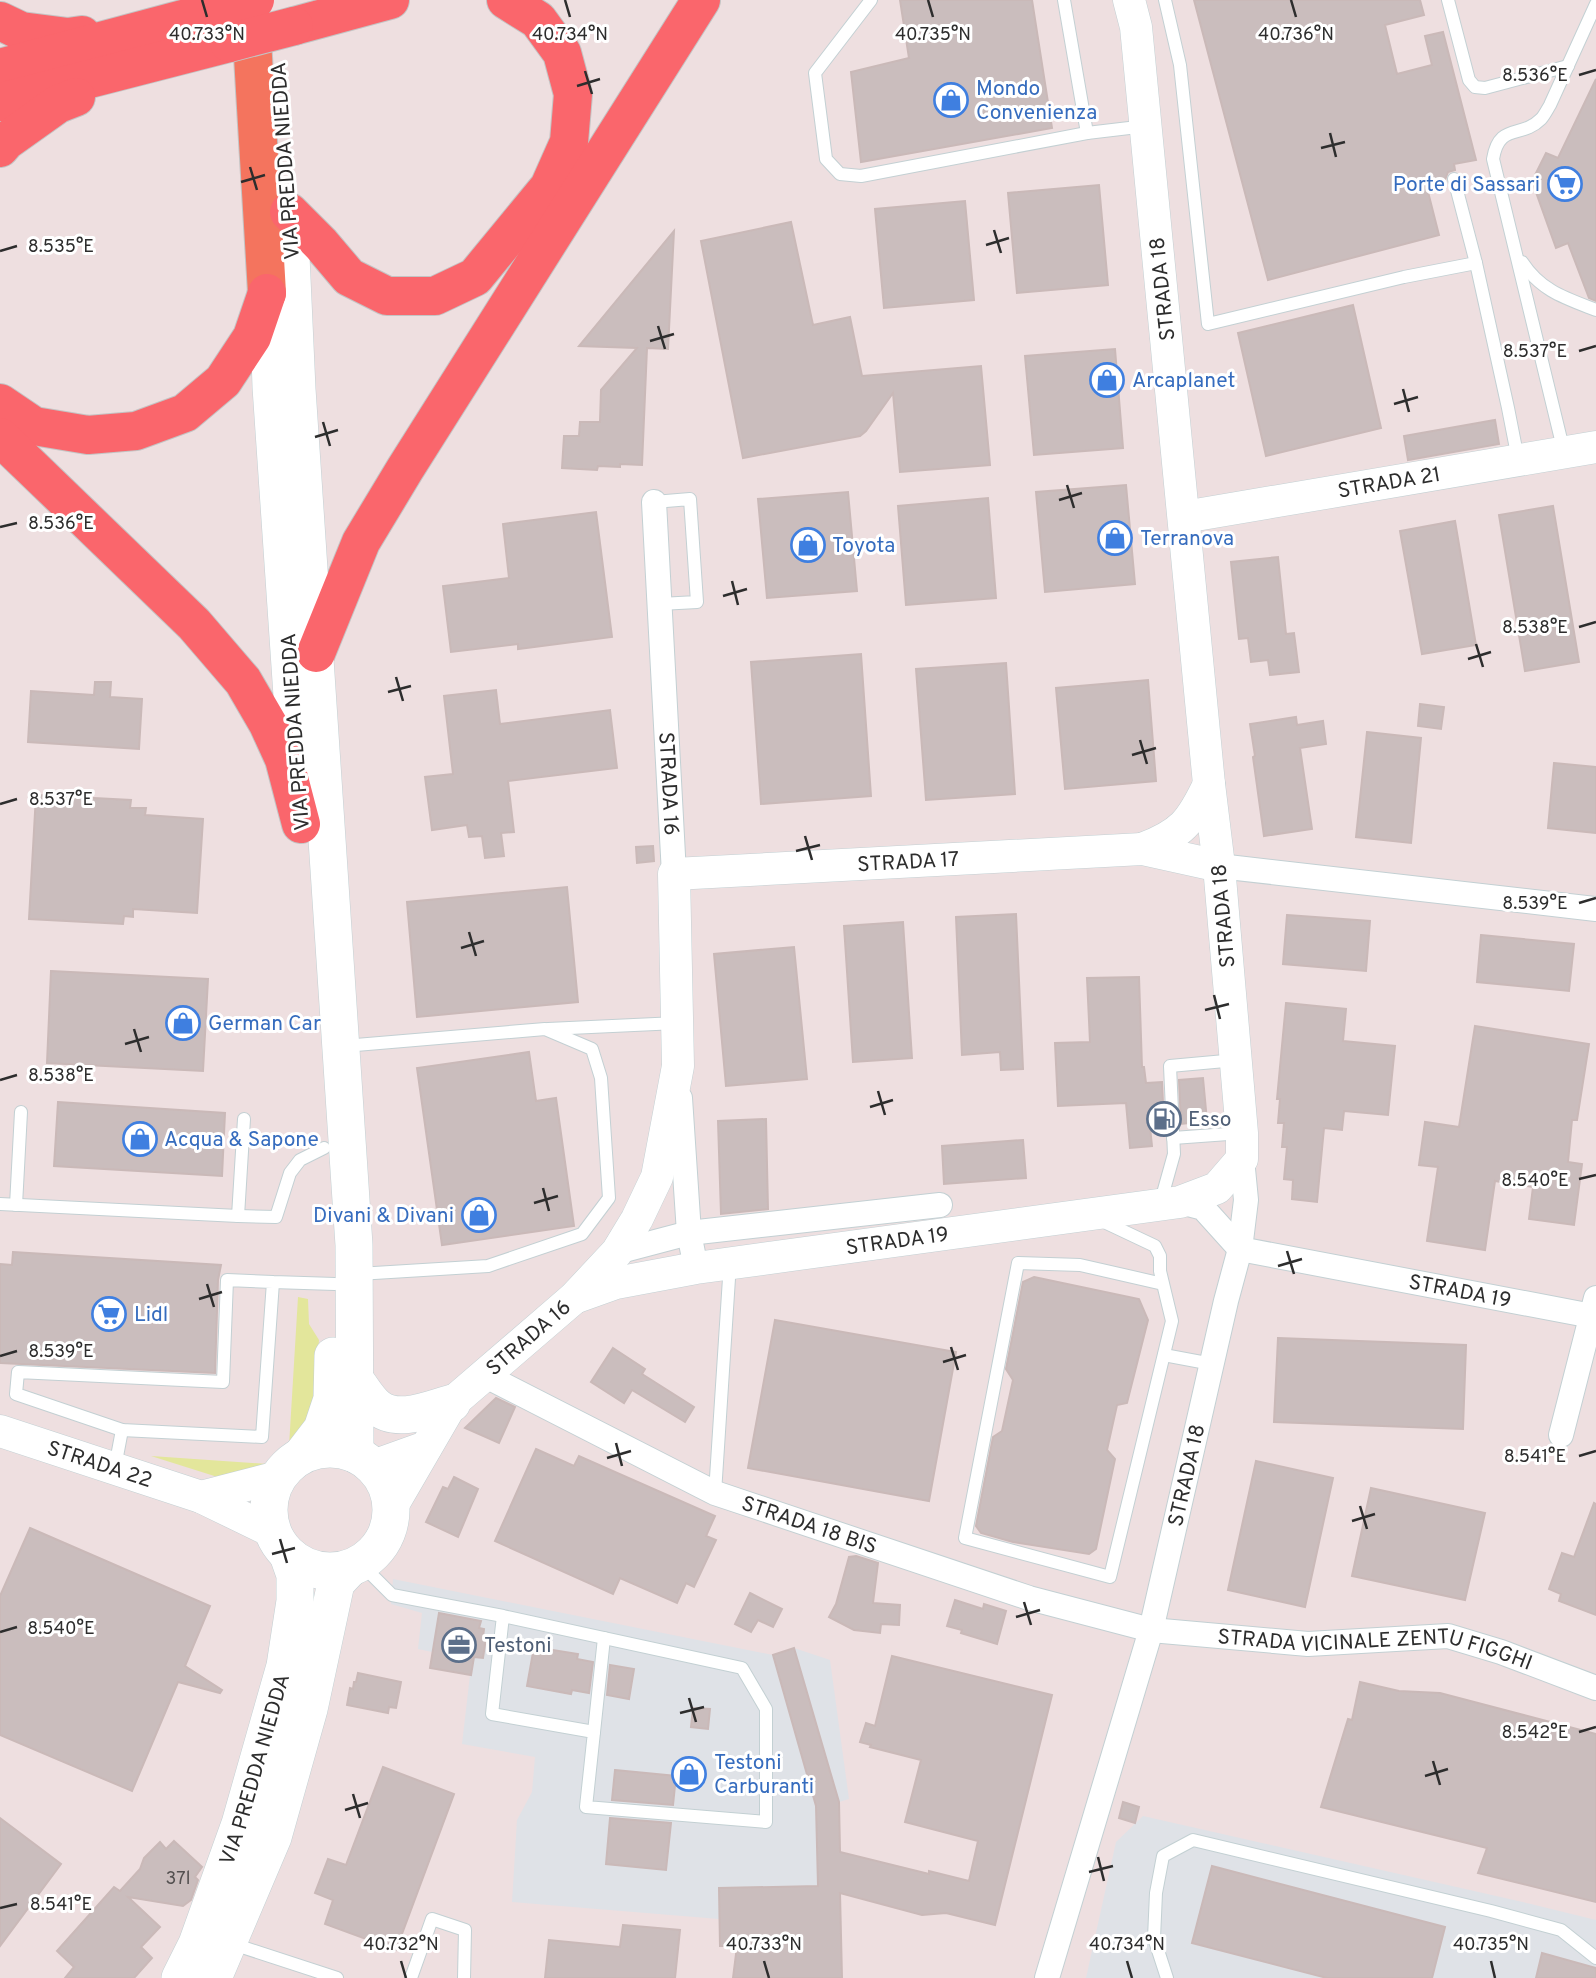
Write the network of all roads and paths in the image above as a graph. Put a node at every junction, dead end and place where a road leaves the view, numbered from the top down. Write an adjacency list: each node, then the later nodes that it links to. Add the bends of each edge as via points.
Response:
1 (390, 0): 10 (highway)
2 (506, 0): 20 (highway, via 538,20 562,53 573,94 569,142 549,187 475,277 435,296 387,296 349,277)
3 (701, 0): 33 (highway, via 360,542)
4 (871, 0): 17 (lane, via 815,73 827,159 840,174 861,176)
5 (1064, 0): 17 (lane)
6 (1129, 0): 16 (street, STRADA 18)
7 (1165, 0): 22 (lane, via 1180,65 1208,324)
8 (1448, 0): 13 (lane, via 1469,80 1475,87)
9 (1596, 4): 13 (lane)
10 (284, 13): 11 (highway, bridge); 20 (main road, VIA PREDDA NIEDDA)
11 (224, 20): 12 (highway, via 68,37 21,31); 14 (highway); 15 (highway); 18 (highway, via 58,104); 23 (main road, VIA PREDDA NIEDDA)
12 (0, 21)
13 (1568, 66): 21 (lane, via 1541,119 1505,134 1495,146 1493,159)
14 (0, 68)
15 (0, 102)
16 (1146, 126): 17 (lane); 31 (street, STRADA 18)
17 (1087, 133)
18 (0, 148)
19 (1454, 179): 22 (lane)
20 (289, 212): 33 (main road, VIA PREDDA NIEDDA)
21 (1516, 254): 24 (lane, via 1548,290); 28 (lane)
22 (1476, 262): 29 (lane)
23 (268, 293): 25 (highway, via 252,337 223,381 185,413 136,431 88,435 34,426); 35 (main road, VIA PREDDA NIEDDA)
24 (1596, 310)
25 (0, 403)
26 (0, 437): 35 (highway, via 194,624 243,681 284,759)
27 (1596, 447): 28 (street, STRADA 21)
28 (1564, 452): 29 (street, STRADA 21)
29 (1518, 459): 31 (street, STRADA 21)
30 (654, 502): 32 (street, STRADA 16); 32 (lane, via 690,499 697,602)
31 (1184, 517): 34 (street, STRADA 18)
32 (660, 604): 38 (street, STRADA 16)
33 (316, 653): 42 (main road, VIA PREDDA NIEDDA)
34 (1209, 784): 36 (street, STRADA 17, via 1185,825 1166,840); 37 (street, STRADA 18)
35 (301, 824): 49 (main road, VIA PREDDA NIEDDA)
36 (1142, 849): 37 (street, STRADA 17); 38 (street, STRADA 17)
37 (1219, 866): 39 (street); 43 (street, STRADA 18)
38 (674, 874): 40 (street, STRADA 16)
39 (1596, 909)
40 (677, 1023): 41 (lane); 44 (street, STRADA 16)
41 (545, 1029): 42 (lane); 61 (lane, via 592,1049 601,1079 609,1198 582,1234 488,1266)
42 (341, 1046): 61 (main road, VIA PREDDA NIEDDA, via 354,1245)
43 (1236, 1060): 47 (lane, via 1170,1066); 48 (street, STRADA 18)
44 (678, 1066): 56 (street, STRADA 16); 58 (street, STRADA 16, via 657,1177)
45 (21, 1112): 52 (lane)
46 (244, 1119): 55 (lane)
47 (1173, 1138): 48 (lane); 50 (lane)
48 (1242, 1146): 50 (street, STRADA 19, via 1217,1188); 57 (street, STRADA 18, via 1247,1200)
49 (324, 1148): 55 (lane, via 300,1160 290,1173 276,1217); 61 (main road, VIA PREDDA NIEDDA)
50 (1170, 1203): 54 (street, STRADA 19); 57 (street, via 1203,1208)
51 (0, 1204): 52 (lane)
52 (16, 1205): 55 (lane)
53 (940, 1205): 56 (street)
54 (1087, 1215): 59 (street, STRADA 19); 64 (lane, via 1156,1246)
55 (238, 1216)
56 (677, 1237): 58 (street); 60 (street, STRADA 16); 63 (street, STRADA 19)
57 (1240, 1249): 66 (street, STRADA 19); 68 (street, STRADA 18)
58 (617, 1252): 65 (street, STRADA 16)
59 (730, 1264): 60 (street, STRADA 19); 79 (lane)
60 (696, 1268): 63 (street, STRADA 19)
61 (345, 1279): 62 (lane); 70 (main road, VIA PREDDA NIEDDA); 77 (main road, VIA PREDDA NIEDDA, via 332,1399 321,1429)
62 (273, 1282): 72 (lane, via 262,1437); 72 (lane, via 227,1280 223,1382 18,1372 16,1394)
63 (616, 1283): 65 (street, STRADA 19)
64 (1163, 1284): 67 (lane, via 1172,1321); 67 (lane, via 1080,1265 1018,1263 965,1538 1110,1577)
65 (574, 1298): 69 (street, STRADA 16)
66 (1594, 1307): 74 (street)
67 (1164, 1355): 68 (lane)
68 (1212, 1364): 85 (street, STRADA 18)
69 (484, 1375): 71 (street, STRADA 16); 79 (street, STRADA 18 BIS)
70 (355, 1380): 71 (main road, via 377,1407 392,1415); 76 (main road, VIA PREDDA NIEDDA)
71 (452, 1402): 75 (street, STRADA 16)
72 (122, 1430): 78 (lane)
73 (0, 1431): 78 (street, STRADA 22)
74 (1560, 1435)
75 (426, 1447): 76 (street); 81 (street, STRADA 16)
76 (364, 1460): 77 (main road, via 337,1449 319,1450); 81 (main road, via 382,1479)
77 (290, 1466): 80 (street); 82 (main road, via 272,1490 269,1504 269,1518)
78 (115, 1469): 80 (street, STRADA 22)
79 (715, 1493): 85 (street, STRADA 18 BIS, via 1029,1598)
80 (201, 1497): 82 (street, STRADA 22)
81 (391, 1507): 83 (main road, via 383,1539)
82 (281, 1543): 83 (main road, via 299,1563 311,1568 324,1571); 91 (main road, VIA PREDDA NIEDDA, via 295,1575 285,1666 240,1824)
83 (355, 1565): 84 (lane, via 392,1595); 89 (main road, VIA PREDDA NIEDDA, via 336,1583 309,1709 273,1837)
84 (503, 1616): 86 (lane); 88 (lane, via 492,1714)
85 (1151, 1630): 87 (street, STRADA VICINALE ZENTU FIGGHI, via 1308,1644 1448,1636); 96 (street, STRADA 18)
86 (604, 1638): 88 (lane); 88 (lane, via 742,1668 766,1709 766,1822 586,1807)
87 (1596, 1688)
88 (594, 1732)
89 (229, 1943): 92 (main road, VIA PREDDA NIEDDA); 93 (lane)
90 (1596, 1958): 97 (lane, via 1561,1930 1193,1840 1163,1856 1156,1893 1153,1938)
91 (180, 1978)
92 (213, 1978)
93 (337, 1978)
94 (411, 1978): 95 (lane, via 432,1919 465,1930)
95 (464, 1978)
96 (1046, 1978)
97 (1167, 1978)

